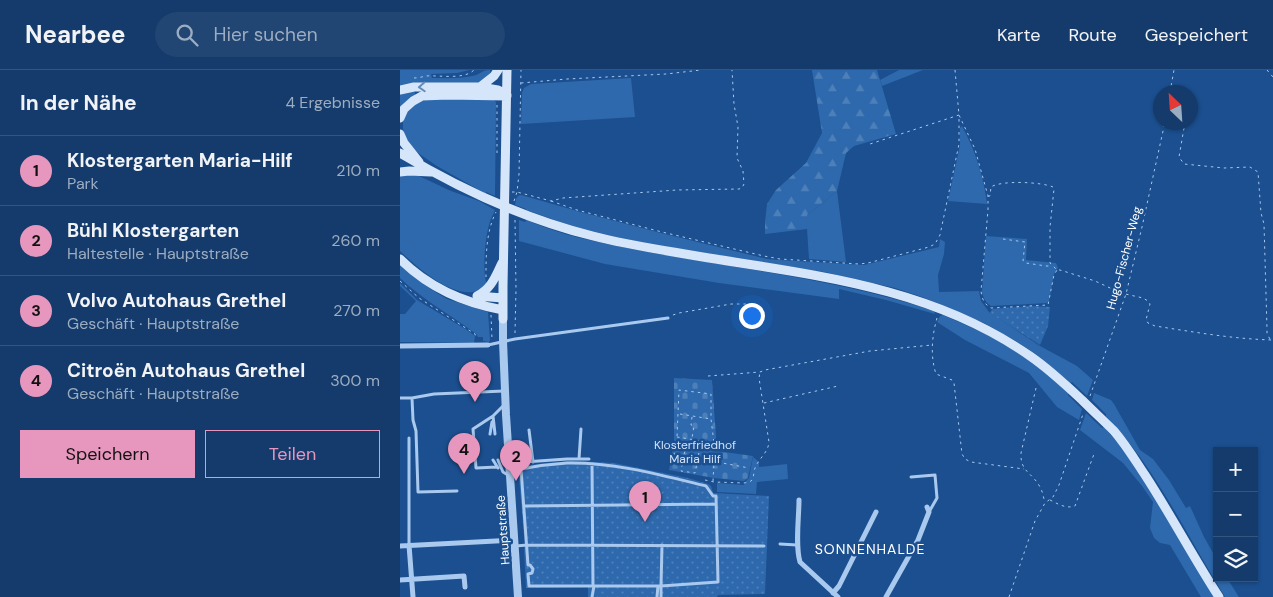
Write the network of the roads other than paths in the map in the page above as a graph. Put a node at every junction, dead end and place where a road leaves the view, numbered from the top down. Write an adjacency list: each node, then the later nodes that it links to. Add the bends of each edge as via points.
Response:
1 (498, 70): 3 (main road)
2 (507, 70): 5 (main road)
3 (480, 87): 4 (main road, one-way to 4); 5 (main road, via 498,90)
4 (400, 90)
5 (507, 96): 6 (main road, via 422,96 404,109); 12 (main road)
6 (400, 118)
7 (400, 134): 9 (main road)
8 (400, 153): 9 (main road)
9 (422, 166): 11 (main road)
10 (400, 172): 11 (main road)
11 (432, 172): 72 (main road, via 486,198 566,229 643,247 826,278 902,295 997,335 1067,386 1124,444)
12 (504, 258): 14 (main road, via 490,286); 16 (main road)
13 (400, 259): 15 (main road, via 431,284)
14 (476, 296): 15 (main road); 16 (main road)
15 (456, 297): 17 (main road)
16 (502, 298): 17 (main road)
17 (503, 314): 19 (street, Hauptstraße)
18 (668, 318): 19 (lane)
19 (502, 341): 20 (lane); 22 (street, Hauptstraße)
20 (488, 345): 21 (street)
21 (400, 346)
22 (505, 391): 24 (lane); 25 (street, Hauptstraße)
23 (400, 398): 24 (lane)
24 (412, 398): 43 (lane, via 418,492)
25 (506, 404): 26 (lane); 37 (street, Hauptstraße)
26 (493, 416): 29 (lane); 30 (lane); 39 (lane, via 473,429 476,468)
27 (581, 429): 32 (lane)
28 (529, 430): 36 (lane)
29 (490, 434)
30 (496, 434)
31 (409, 438): 52 (lane)
32 (579, 459): 33 (lane); 36 (lane)
33 (589, 459)
34 (493, 460): 39 (lane)
35 (498, 460): 40 (lane)
36 (533, 462): 37 (lane)
37 (510, 463): 41 (street, Hauptstraße)
38 (592, 464): 45 (lane, via 706,486 713,496 716,495); 46 (lane); 47 (lane, via 550,464 521,469)
39 (497, 467): 40 (lane)
40 (503, 472): 41 (lane)
41 (510, 477): 50 (street, Hauptstraße)
42 (911, 477): 48 (lane, via 935,475 937,498)
43 (457, 492)
44 (799, 500): 56 (street)
45 (716, 504): 46 (lane); 58 (lane)
46 (592, 505): 47 (lane); 54 (lane)
47 (524, 506): 53 (lane)
48 (928, 510): 71 (street, via 918,540)
49 (876, 512): 65 (street)
50 (515, 543): 52 (street); 53 (lane); 67 (street, Hauptstraße)
51 (780, 544): 56 (lane)
52 (409, 545): 57 (street); 60 (street)
53 (527, 545): 54 (lane); 62 (lane, via 528,565 533,569 528,574 529,586)
54 (592, 545): 55 (lane); 62 (lane)
55 (662, 545): 58 (lane); 63 (lane)
56 (798, 545): 65 (street, via 800,562)
57 (400, 546)
58 (717, 546): 59 (lane); 63 (lane, via 718,582)
59 (764, 546)
60 (411, 579): 61 (street); 64 (street, via 464,576); 66 (street)
61 (400, 580)
62 (594, 586): 63 (lane); 68 (lane)
63 (659, 586): 69 (lane); 70 (lane)
64 (465, 587)
65 (835, 595)
66 (413, 597)
67 (518, 597)
68 (592, 597)
69 (657, 597)
70 (661, 597)
71 (886, 597)
72 (1219, 597)

